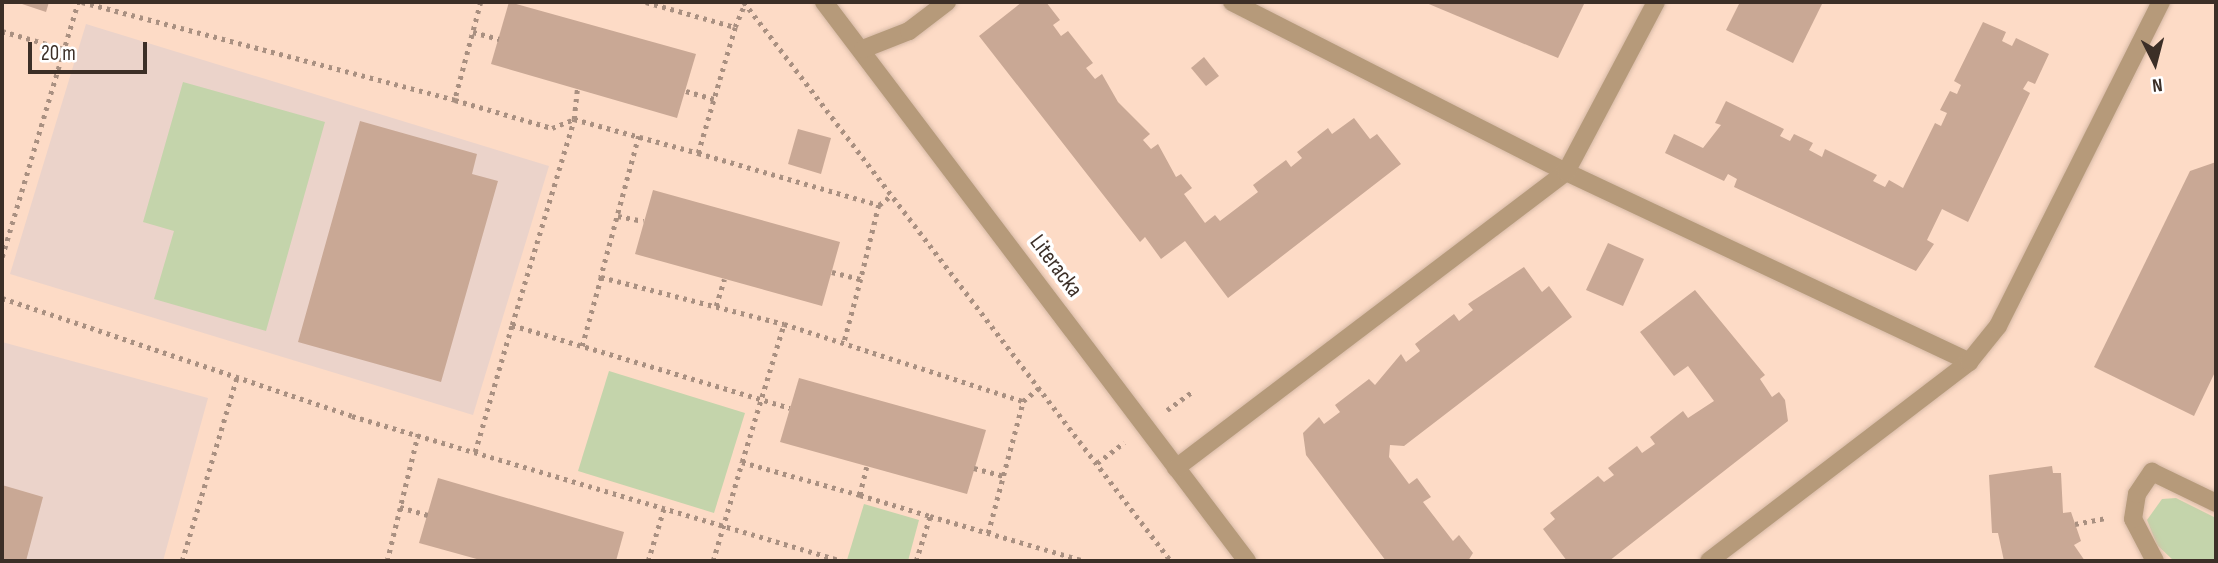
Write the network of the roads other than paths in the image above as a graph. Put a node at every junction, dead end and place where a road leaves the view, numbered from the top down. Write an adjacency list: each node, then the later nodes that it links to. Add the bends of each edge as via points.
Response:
1 (824, 2): 6 (street, Literacka)
2 (947, 2): 6 (street, via 909,31)
3 (1232, 2): 7 (street)
4 (1656, 2): 7 (street)
5 (2161, 2): 8 (street, via 1998,326)
6 (863, 49): 9 (street, Literacka)
7 (1566, 172): 8 (street); 9 (street)
8 (1969, 362): 12 (street)
9 (1176, 468): 11 (street, Literacka)
10 (2216, 503): 13 (street, via 2152,472 2137,494 2133,519)
11 (1247, 561)
12 (1709, 561)
13 (2155, 561)

